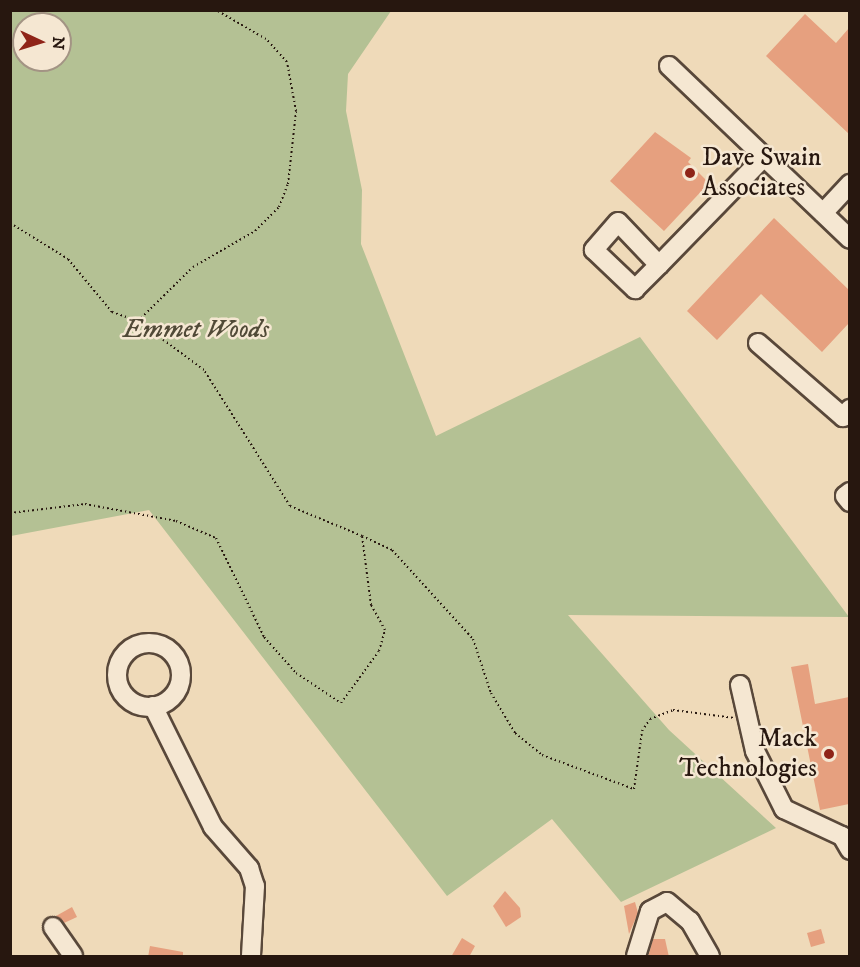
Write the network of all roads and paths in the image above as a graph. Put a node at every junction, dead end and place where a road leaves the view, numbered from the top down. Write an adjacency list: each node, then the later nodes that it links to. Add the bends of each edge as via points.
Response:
1 (216, 10): 9 (path, via 266,39 287,62 296,111 288,184 279,207 255,231 201,261)
2 (669, 66): 3 (street)
3 (764, 157): 5 (street); 8 (street)
4 (849, 184): 5 (street)
5 (823, 213): 7 (street)
6 (10, 223): 9 (path, via 68,259 112,312)
7 (849, 239)
8 (658, 265)
9 (138, 321): 15 (path, via 204,370 290,506)
10 (758, 343): 11 (street, via 843,417)
11 (849, 409)
12 (849, 492): 13 (street, via 845,496)
13 (849, 502)
14 (10, 513): 15 (path, via 85,504 176,521 216,538 264,637 296,674 340,703 379,651 385,630 371,604)
15 (362, 536): 18 (path, via 392,550 472,639 490,693 515,733 542,755 634,789 642,731 650,720 673,710)
16 (740, 685): 18 (street)
17 (153, 706): 22 (street, via 213,827 249,868 255,886)
18 (747, 718): 19 (street, via 755,751 784,809 842,836)
19 (849, 850)
20 (53, 927): 21 (street)
21 (73, 957)
22 (251, 957)
23 (636, 957): 24 (street, via 650,911 667,902 690,921)
24 (710, 957)

